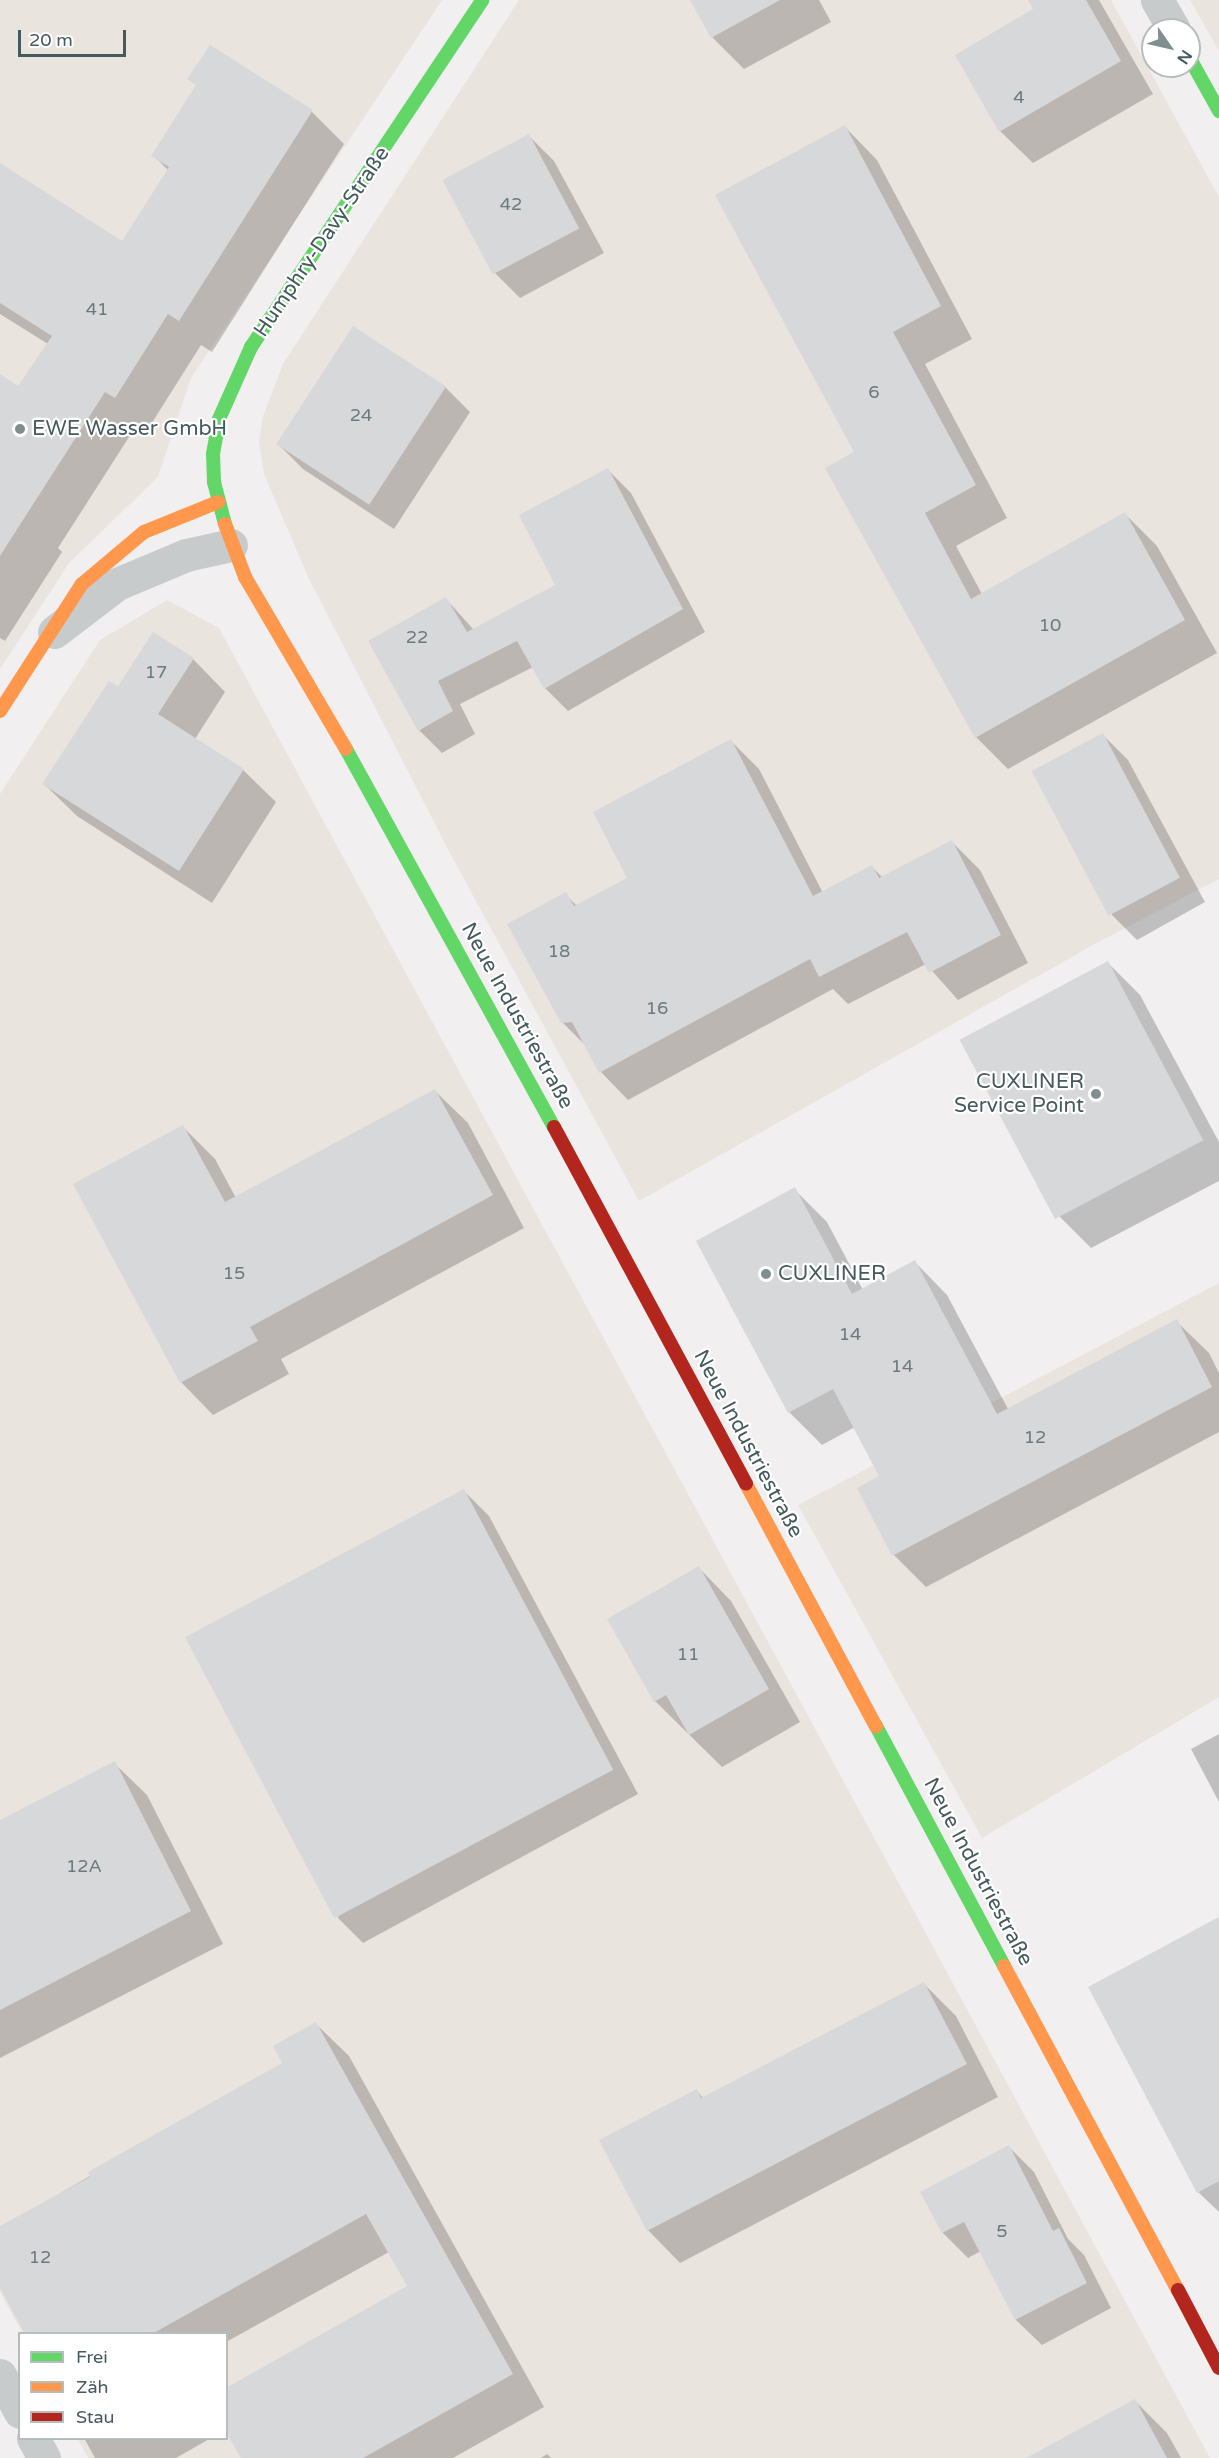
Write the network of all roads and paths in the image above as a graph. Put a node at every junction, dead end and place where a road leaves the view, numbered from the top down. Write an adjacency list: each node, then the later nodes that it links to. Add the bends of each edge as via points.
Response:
1 (482, 0): 6 (street, Humphry-Davy-Straße, via 251,347 219,419 213,454)
2 (1157, 0): 3 (street)
3 (1167, 18)
4 (1201, 78): 5 (street)
5 (1219, 111)
6 (218, 502): 7 (street, Humphry-Davy-Straße); 8 (street, via 144,532 118,552 82,584)
7 (231, 545): 8 (street, via 186,555 117,585); 10 (street, Neue Industriestraße, via 245,577 345,747 616,1240)
8 (48, 637): 9 (street)
9 (0, 711)
10 (1219, 2368)
11 (0, 2375): 12 (street)
12 (18, 2408)
13 (34, 2440): 14 (street)
14 (44, 2458)

